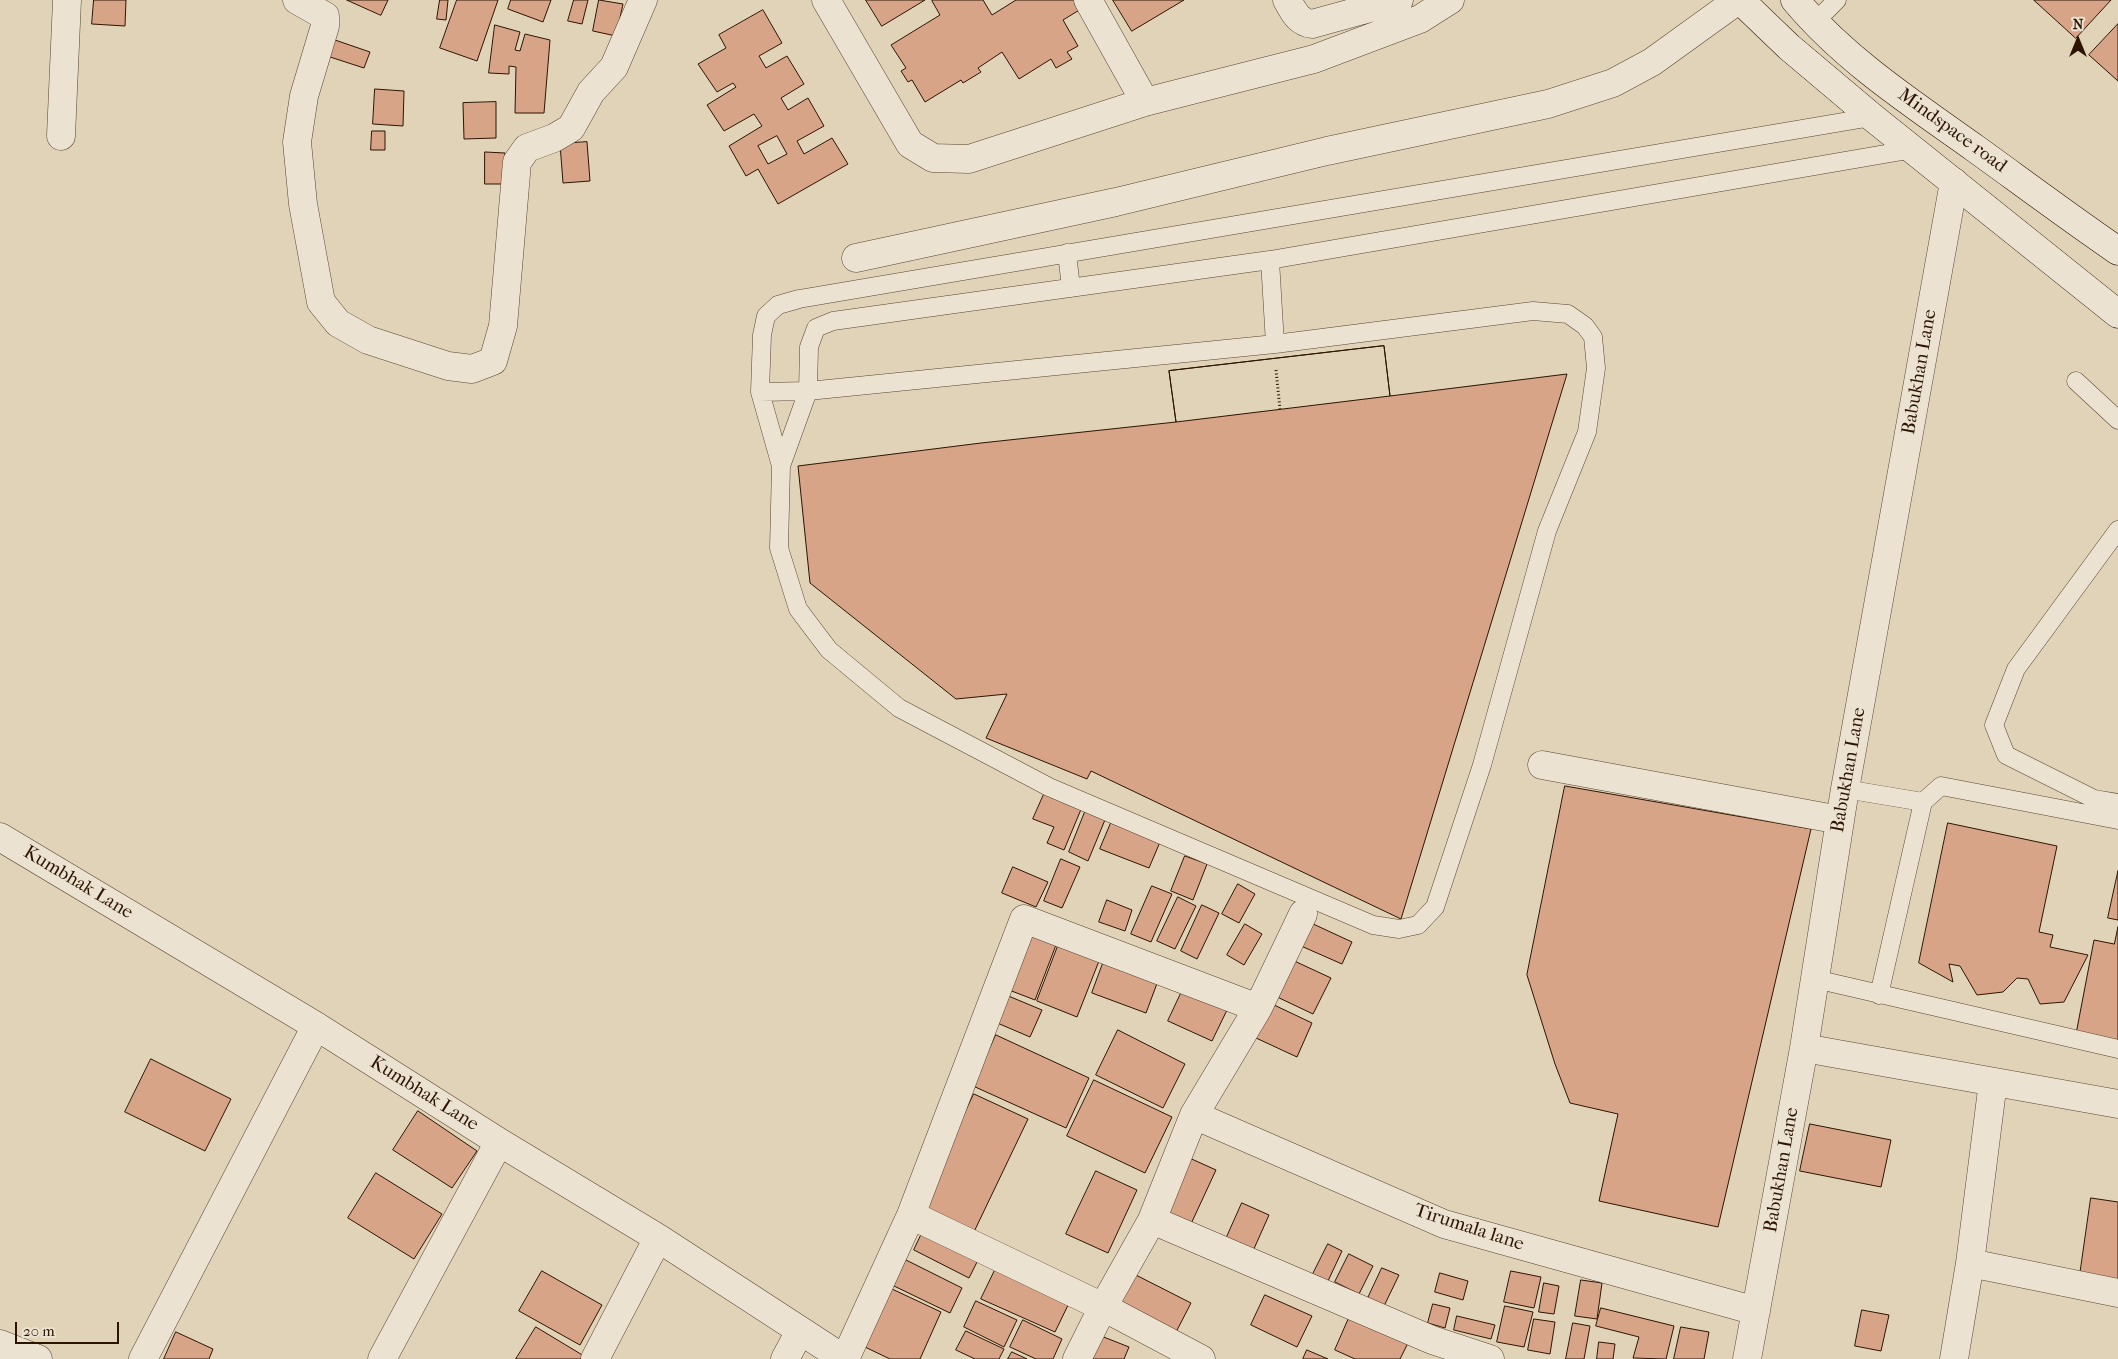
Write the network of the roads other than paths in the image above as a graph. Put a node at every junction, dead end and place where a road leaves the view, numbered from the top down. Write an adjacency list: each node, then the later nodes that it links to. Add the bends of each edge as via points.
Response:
1 (67, 0): 15 (street)
2 (297, 0): 3 (street, via 326,16 304,96 298,142 303,204 321,302 338,323 368,340 448,366 472,369 493,361 503,326 517,162 527,148 571,128 592,92 614,67)
3 (643, 0)
4 (826, 0): 13 (street, via 910,144 933,158 969,159)
5 (1088, 0): 13 (street)
6 (1287, 0): 7 (street, via 1304,23 1312,24)
7 (1399, 0)
8 (1450, 0): 13 (street, via 1420,19 1314,59)
9 (1739, 0): 14 (street, Mindspace road); 20 (street, via 1652,62 1613,83 1548,104)
10 (1795, 0): 12 (street, Mindspace road)
11 (1838, 0): 12 (lane)
12 (1814, 23): 18 (street, Mindspace road, via 1934,119)
13 (1145, 102)
14 (1872, 117): 16 (street, Mindspace road); 19 (lane)
15 (60, 136)
16 (1914, 149): 17 (street, Mindspace road); 21 (lane)
17 (1954, 182): 23 (street, Mindspace road); 32 (street, Babukhan Lane)
18 (2118, 251)
19 (1068, 253): 22 (lane); 27 (lane, via 778,305 766,316 762,335)
20 (856, 258)
21 (1270, 260): 22 (lane); 24 (lane)
22 (1071, 288): 26 (lane, via 833,321 816,328 809,347)
23 (2118, 314)
24 (1275, 344): 26 (lane); 29 (lane, via 1533,311 1568,314 1585,326 1593,337 1596,368 1587,432 1547,531 1482,765 1443,887 1435,907 1418,925 1399,929 1373,925 1049,787 899,708 830,650 798,609 779,548)
25 (2076, 381): 28 (lane)
26 (808, 391): 27 (lane); 29 (lane)
27 (760, 392): 29 (lane)
28 (2118, 420)
29 (781, 466)
30 (2118, 530): 34 (lane, via 2016,669 1994,725 2006,755 2094,799)
31 (1542, 765): 35 (street)
32 (1845, 789): 33 (lane); 35 (street, Babukhan Lane)
33 (1923, 802): 36 (lane, via 1941,786); 40 (lane)
34 (2118, 803)
35 (1840, 820): 39 (street, Babukhan Lane)
36 (2118, 820)
37 (0, 837): 42 (street, Kumbhak Lane)
38 (1303, 914): 41 (street)
39 (1815, 979): 40 (lane); 43 (street, Babukhan Lane)
40 (1879, 995): 44 (lane)
41 (1258, 1008): 47 (street); 49 (street, via 1024,919)
42 (316, 1026): 48 (street, Kumbhak Lane); 59 (street)
43 (1804, 1048): 45 (street); 55 (street, Babukhan Lane)
44 (2118, 1048)
45 (1993, 1082): 46 (street); 52 (street)
46 (2118, 1104)
47 (1194, 1115): 50 (street); 55 (street, Tirumala lane, via 1444,1224)
48 (499, 1142): 51 (street, Kumbhak Lane); 60 (street)
49 (911, 1215): 54 (street); 63 (street)
50 (1152, 1220): 54 (street); 66 (street, via 1432,1340)
51 (658, 1238): 56 (street, Kumbhak Lane); 61 (street)
52 (1970, 1263): 53 (street); 68 (street)
53 (2118, 1293)
54 (1103, 1307): 64 (street); 65 (street)
55 (1756, 1311): 67 (street, Babukhan Lane)
56 (800, 1331): 62 (street); 63 (street, Kumbhak Lane)
57 (0, 1344): 58 (street)
58 (38, 1359)
59 (144, 1359)
60 (382, 1359)
61 (595, 1359)
62 (785, 1359)
63 (844, 1359)
64 (1077, 1359)
65 (1201, 1359)
66 (1490, 1359)
67 (1748, 1359)
68 (1954, 1359)

